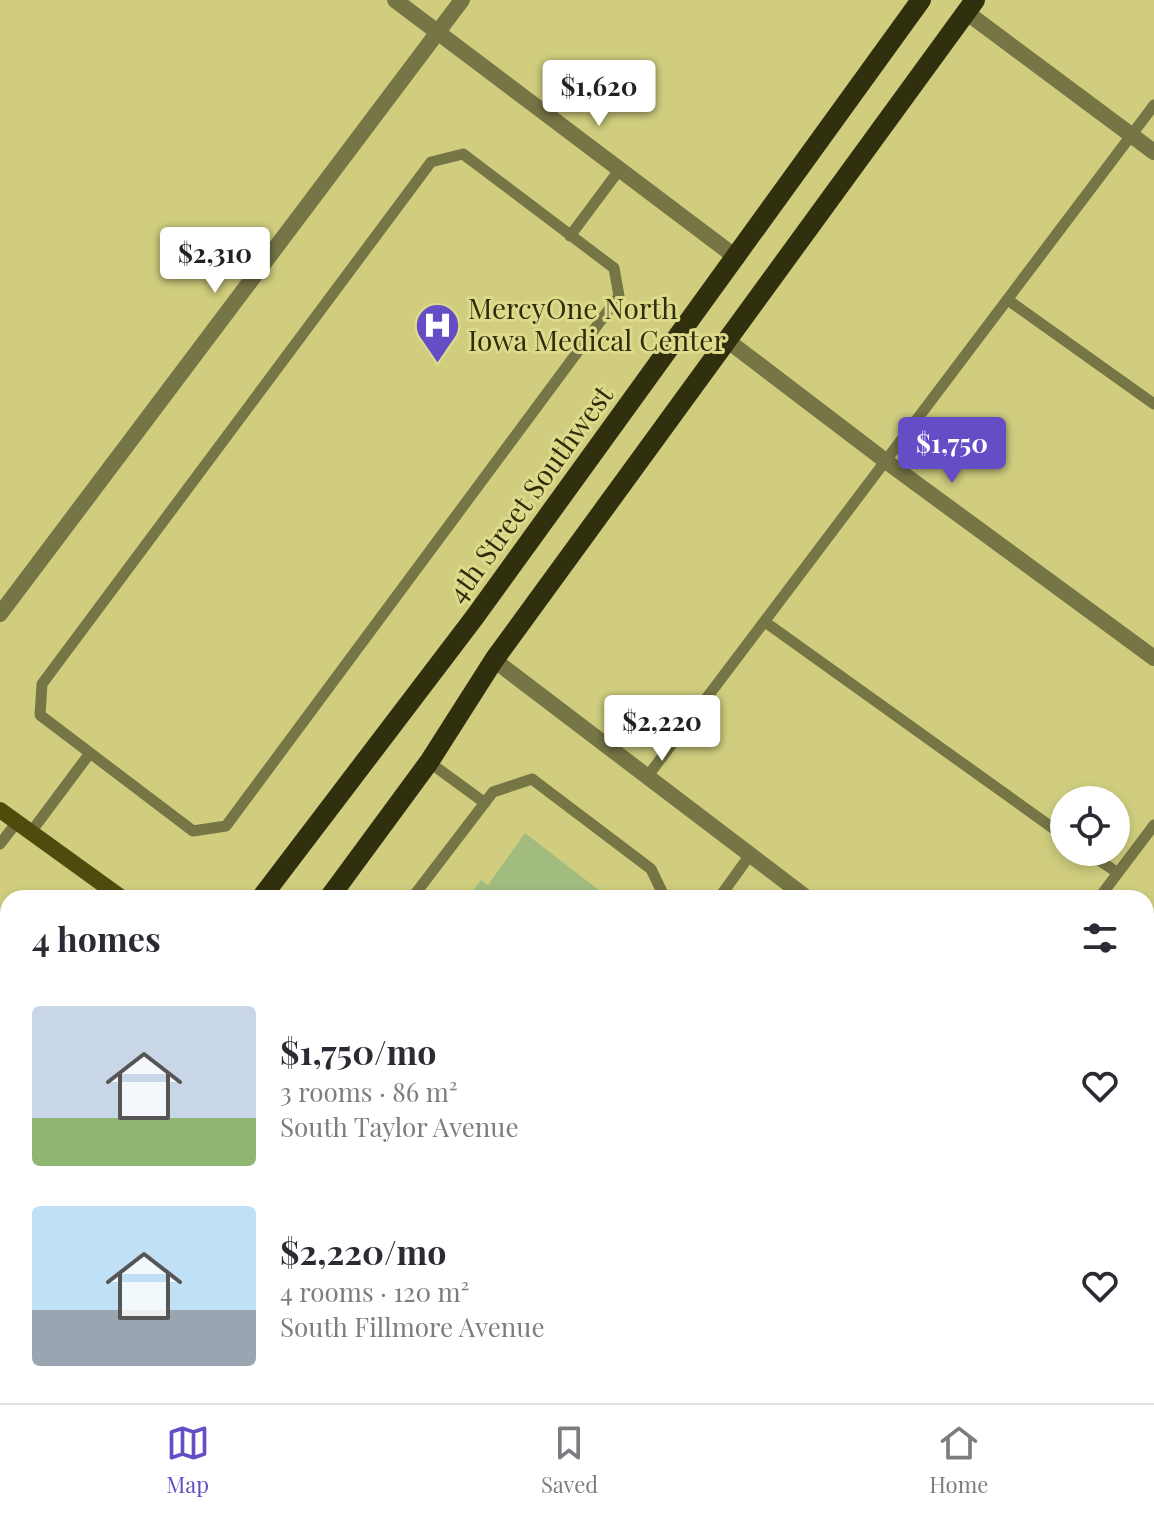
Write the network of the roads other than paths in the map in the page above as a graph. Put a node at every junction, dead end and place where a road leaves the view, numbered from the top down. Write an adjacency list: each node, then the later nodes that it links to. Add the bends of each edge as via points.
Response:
1 (395, 0): 5 (street)
2 (462, 0): 5 (street)
3 (921, 0): 11 (main road, 4th Street Southwest)
4 (971, 6): 7 (street); 13 (main road)
5 (437, 31): 9 (street); 16 (street)
6 (1154, 105): 7 (lane)
7 (1131, 135): 8 (street); 12 (lane)
8 (1154, 152)
9 (620, 169): 10 (lane); 11 (street)
10 (570, 236): 20 (lane, via 614,268 619,296 226,826 193,831); 20 (lane, via 463,154 431,162 42,684 40,715)
11 (737, 258): 34 (main road, 4th Street Southwest)
12 (1008, 300): 14 (lane); 15 (lane)
13 (728, 341): 15 (street); 19 (main road)
14 (1154, 404)
15 (887, 462): 17 (lane); 18 (street)
16 (0, 614)
17 (765, 622): 22 (lane); 27 (lane)
18 (1154, 658)
19 (494, 660): 21 (main road); 22 (street)
20 (90, 753): 28 (lane)
21 (429, 762): 23 (lane); 35 (main road)
22 (647, 777): 30 (street)
23 (485, 803): 36 (lane); 37 (lane, via 493,792 532,779 651,869)
24 (0, 810): 25 (main road)
25 (17, 822): 28 (main road); 29 (lane)
26 (1154, 825): 32 (lane)
27 (1050, 826)
28 (31, 832): 33 (main road)
29 (0, 844)
30 (750, 855): 38 (lane); 39 (street)
31 (1108, 866): 32 (lane)
32 (1118, 873): 40 (lane)
33 (107, 890)
34 (267, 890)
35 (335, 890)
36 (418, 890)
37 (661, 890)
38 (725, 890)
39 (796, 890)
40 (1105, 890)

